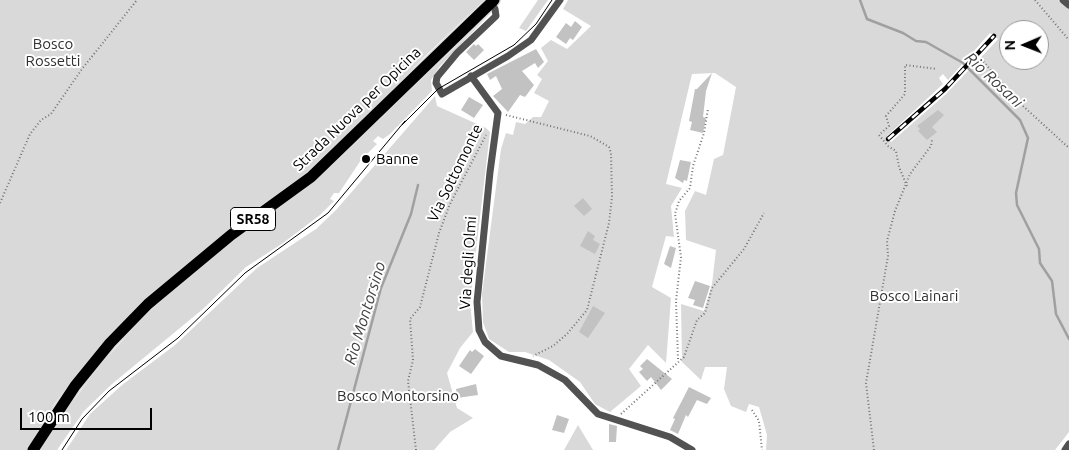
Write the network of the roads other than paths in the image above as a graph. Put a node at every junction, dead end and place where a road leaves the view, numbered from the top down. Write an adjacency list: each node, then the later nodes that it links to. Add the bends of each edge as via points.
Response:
1 (560, 0): 5 (street, via 531,40)
2 (1063, 0): 4 (street)
3 (492, 2): 5 (street, via 496,16 450,60 436,83 442,94); 7 (main road, Strada Nuova per Opicina / SR58, via 322,168 210,252 148,304 75,386)
4 (1069, 4)
5 (471, 76): 8 (street, Via degli Olmi, via 498,113 478,282 478,323 485,342 501,356 538,365 565,380 598,414 670,437)
6 (1069, 444): 9 (street)
7 (33, 450)
8 (692, 450)
9 (1065, 450)

